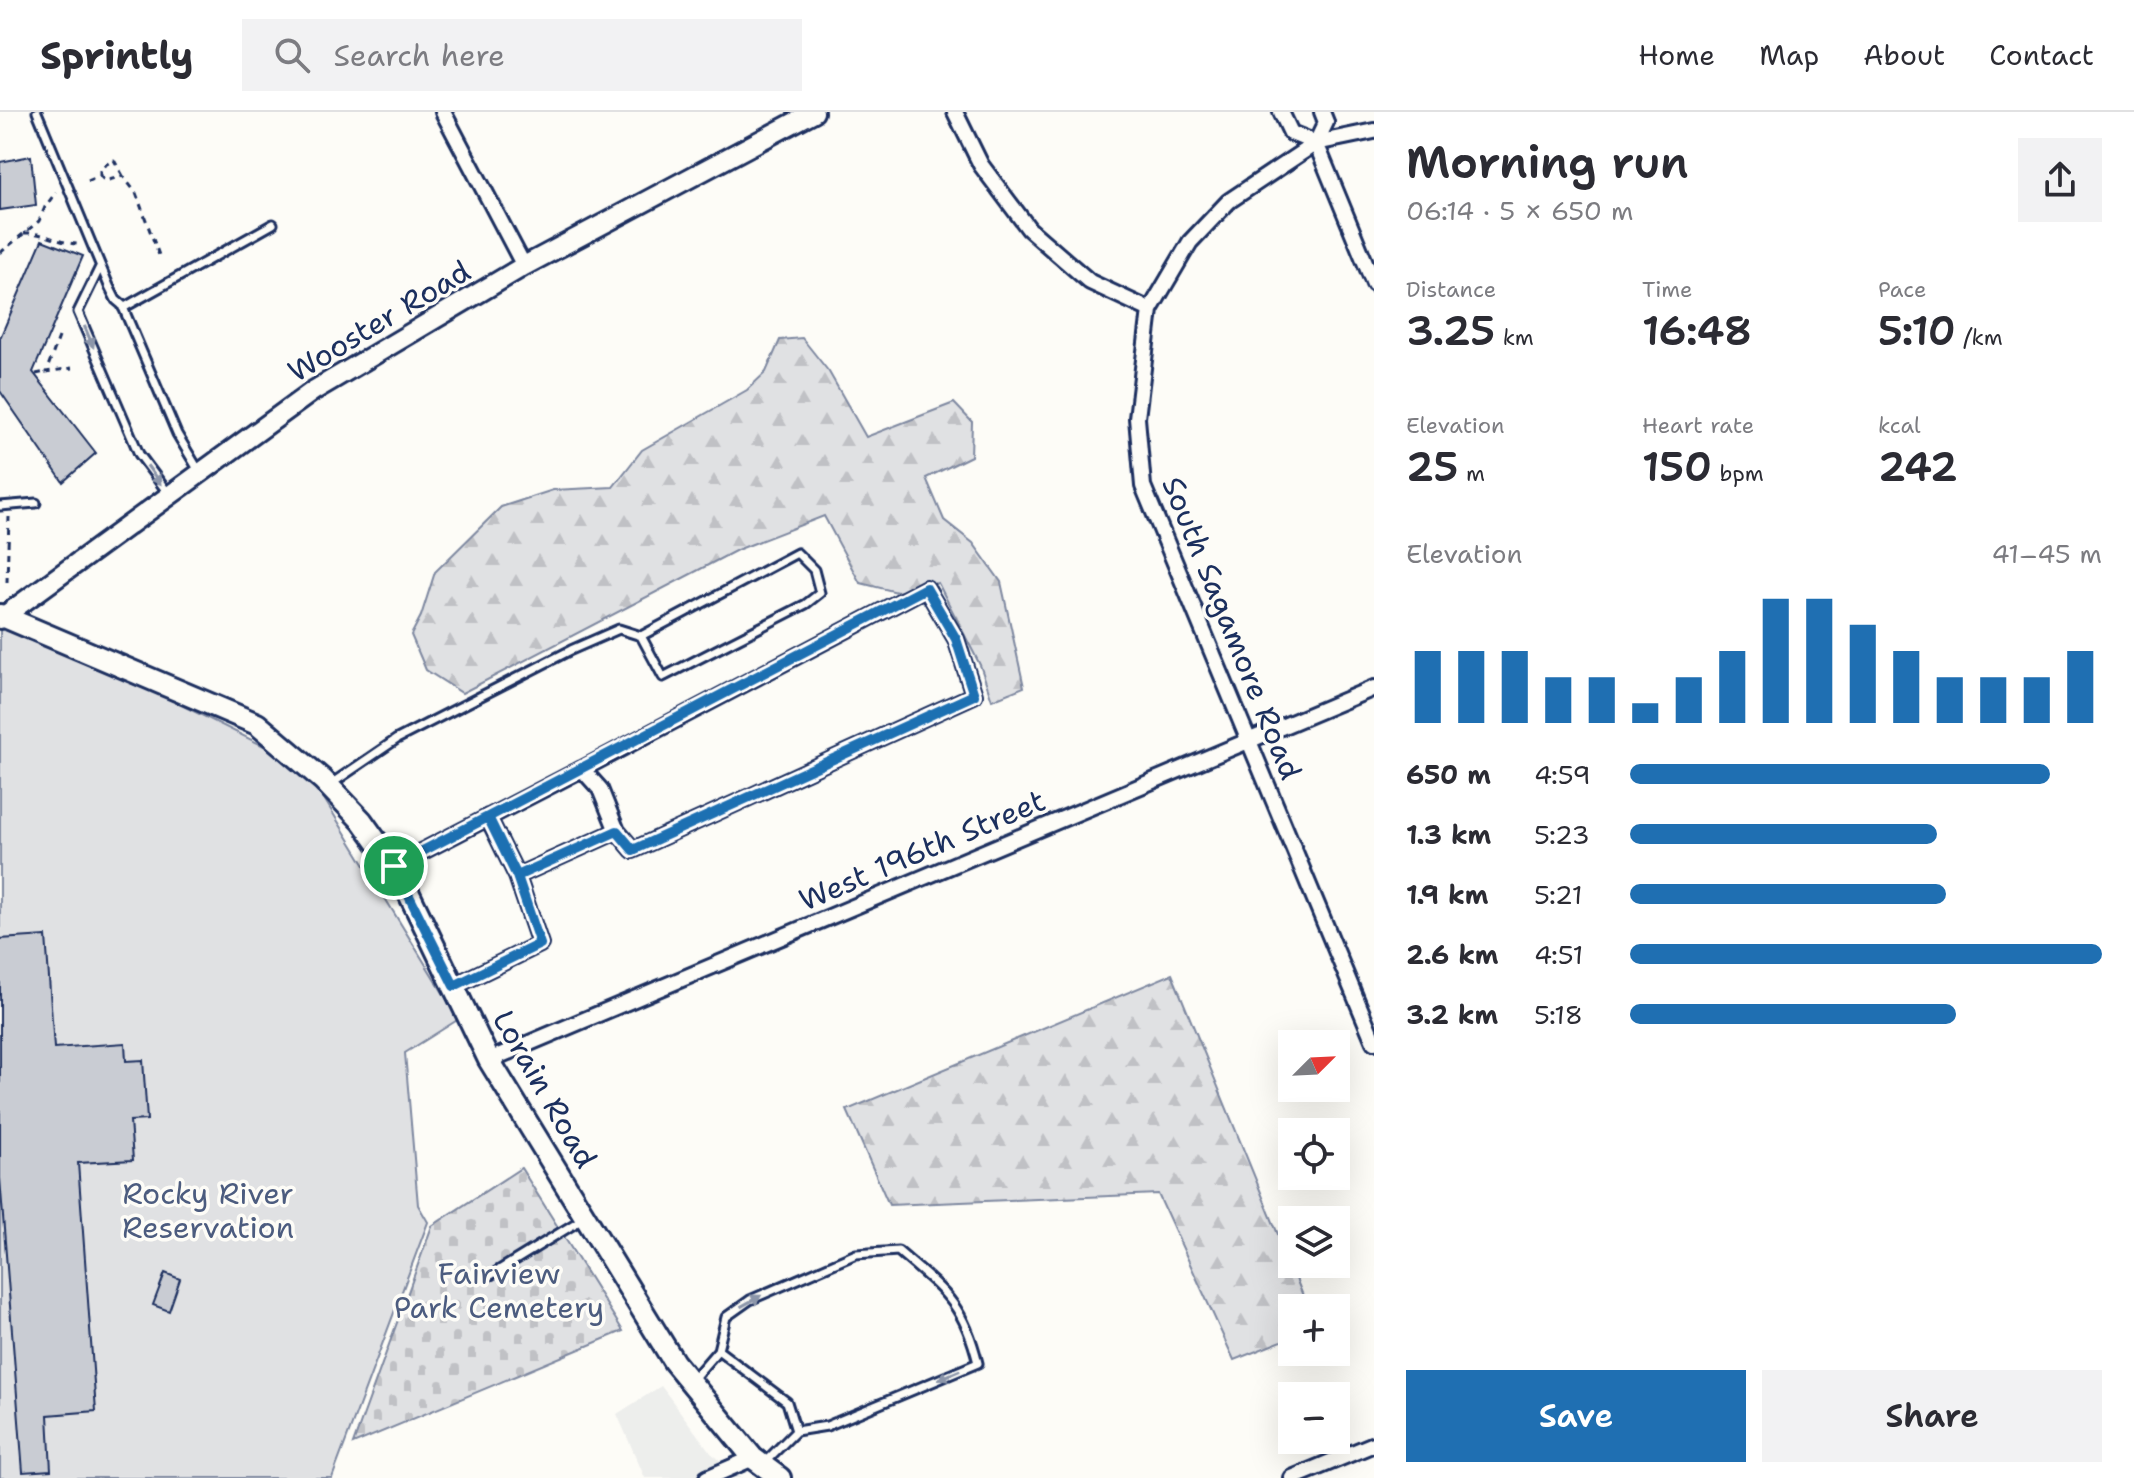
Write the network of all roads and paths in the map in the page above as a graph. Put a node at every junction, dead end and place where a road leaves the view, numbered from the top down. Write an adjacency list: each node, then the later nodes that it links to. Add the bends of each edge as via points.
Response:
1 (37, 112): 19 (lane)
2 (443, 112): 18 (street)
3 (814, 112): 18 (main road, Wooster Road)
4 (955, 112): 22 (street, via 981,165 1029,229 1090,282)
5 (1281, 112): 8 (street, via 1291,133)
6 (1322, 112): 8 (street, via 1326,122)
7 (1374, 131): 8 (street)
8 (1316, 143): 20 (street); 22 (street, South Sagamore Road, via 1229,201 1190,242)
9 (100, 176): 10 (path, via 114,181); 10 (path, via 100,168 114,160); 11 (path)
10 (123, 176): 17 (path, via 136,193)
11 (88, 181)
12 (57, 190): 14 (path, via 39,221)
13 (273, 224): 21 (lane)
14 (24, 233): 15 (path, via 41,232 61,243); 16 (path)
15 (80, 244)
16 (0, 253)
17 (160, 258)
18 (524, 266): 27 (main road, Wooster Road, via 313,391)
19 (100, 267): 21 (lane); 28 (lane, one-way to 28, via 78,312 139,454)
20 (1374, 284)
21 (123, 308): 27 (lane, via 177,434)
22 (1150, 310): 38 (street, South Sagamore Road, via 1137,418 1143,486)
23 (59, 337): 25 (path)
24 (72, 368): 25 (path)
25 (46, 372): 26 (path)
26 (36, 374)
27 (201, 473): 28 (main road, Wooster Road)
28 (170, 496): 35 (main road, Wooster Road)
29 (36, 503): 31 (lane)
30 (0, 506): 31 (lane)
31 (10, 506): 33 (path)
32 (0, 564): 33 (path)
33 (8, 564): 34 (path)
34 (7, 582)
35 (2, 617): 40 (main road, Lorain Road, via 257,724)
36 (641, 636): 36 (lane, via 797,553 814,570 820,593 806,604 663,677); 40 (lane, via 619,629 571,650 397,739)
37 (1374, 688): 38 (street, West 196th Street)
38 (1248, 740): 46 (street, South Sagamore Road); 47 (street, West 196th Street)
39 (582, 769): 41 (street); 42 (street, via 600,789); 42 (street, via 926,588 956,639 974,695 633,850)
40 (329, 786): 43 (main road, Lorain Road)
41 (488, 817): 43 (street); 44 (street)
42 (617, 831): 44 (street)
43 (394, 866): 45 (main road, Lorain Road)
44 (517, 876): 45 (street, via 540,944)
45 (454, 986): 47 (main road, Lorain Road)
46 (1374, 1042)
47 (489, 1060): 48 (main road, Lorain Road)
48 (585, 1217): 49 (lane); 51 (main road, Lorain Road)
49 (491, 1275)
50 (718, 1350): 51 (lane); 52 (lane, via 787,1402); 52 (lane, one-way to 52, via 726,1317 750,1300 856,1254 898,1251 949,1295 971,1332 978,1363 827,1426)
51 (690, 1382): 54 (main road, Lorain Road)
52 (796, 1431): 54 (lane)
53 (1374, 1444): 57 (street)
54 (758, 1462): 55 (street); 56 (main road, Lorain Road)
55 (707, 1478)
56 (780, 1478)
57 (1292, 1478)

